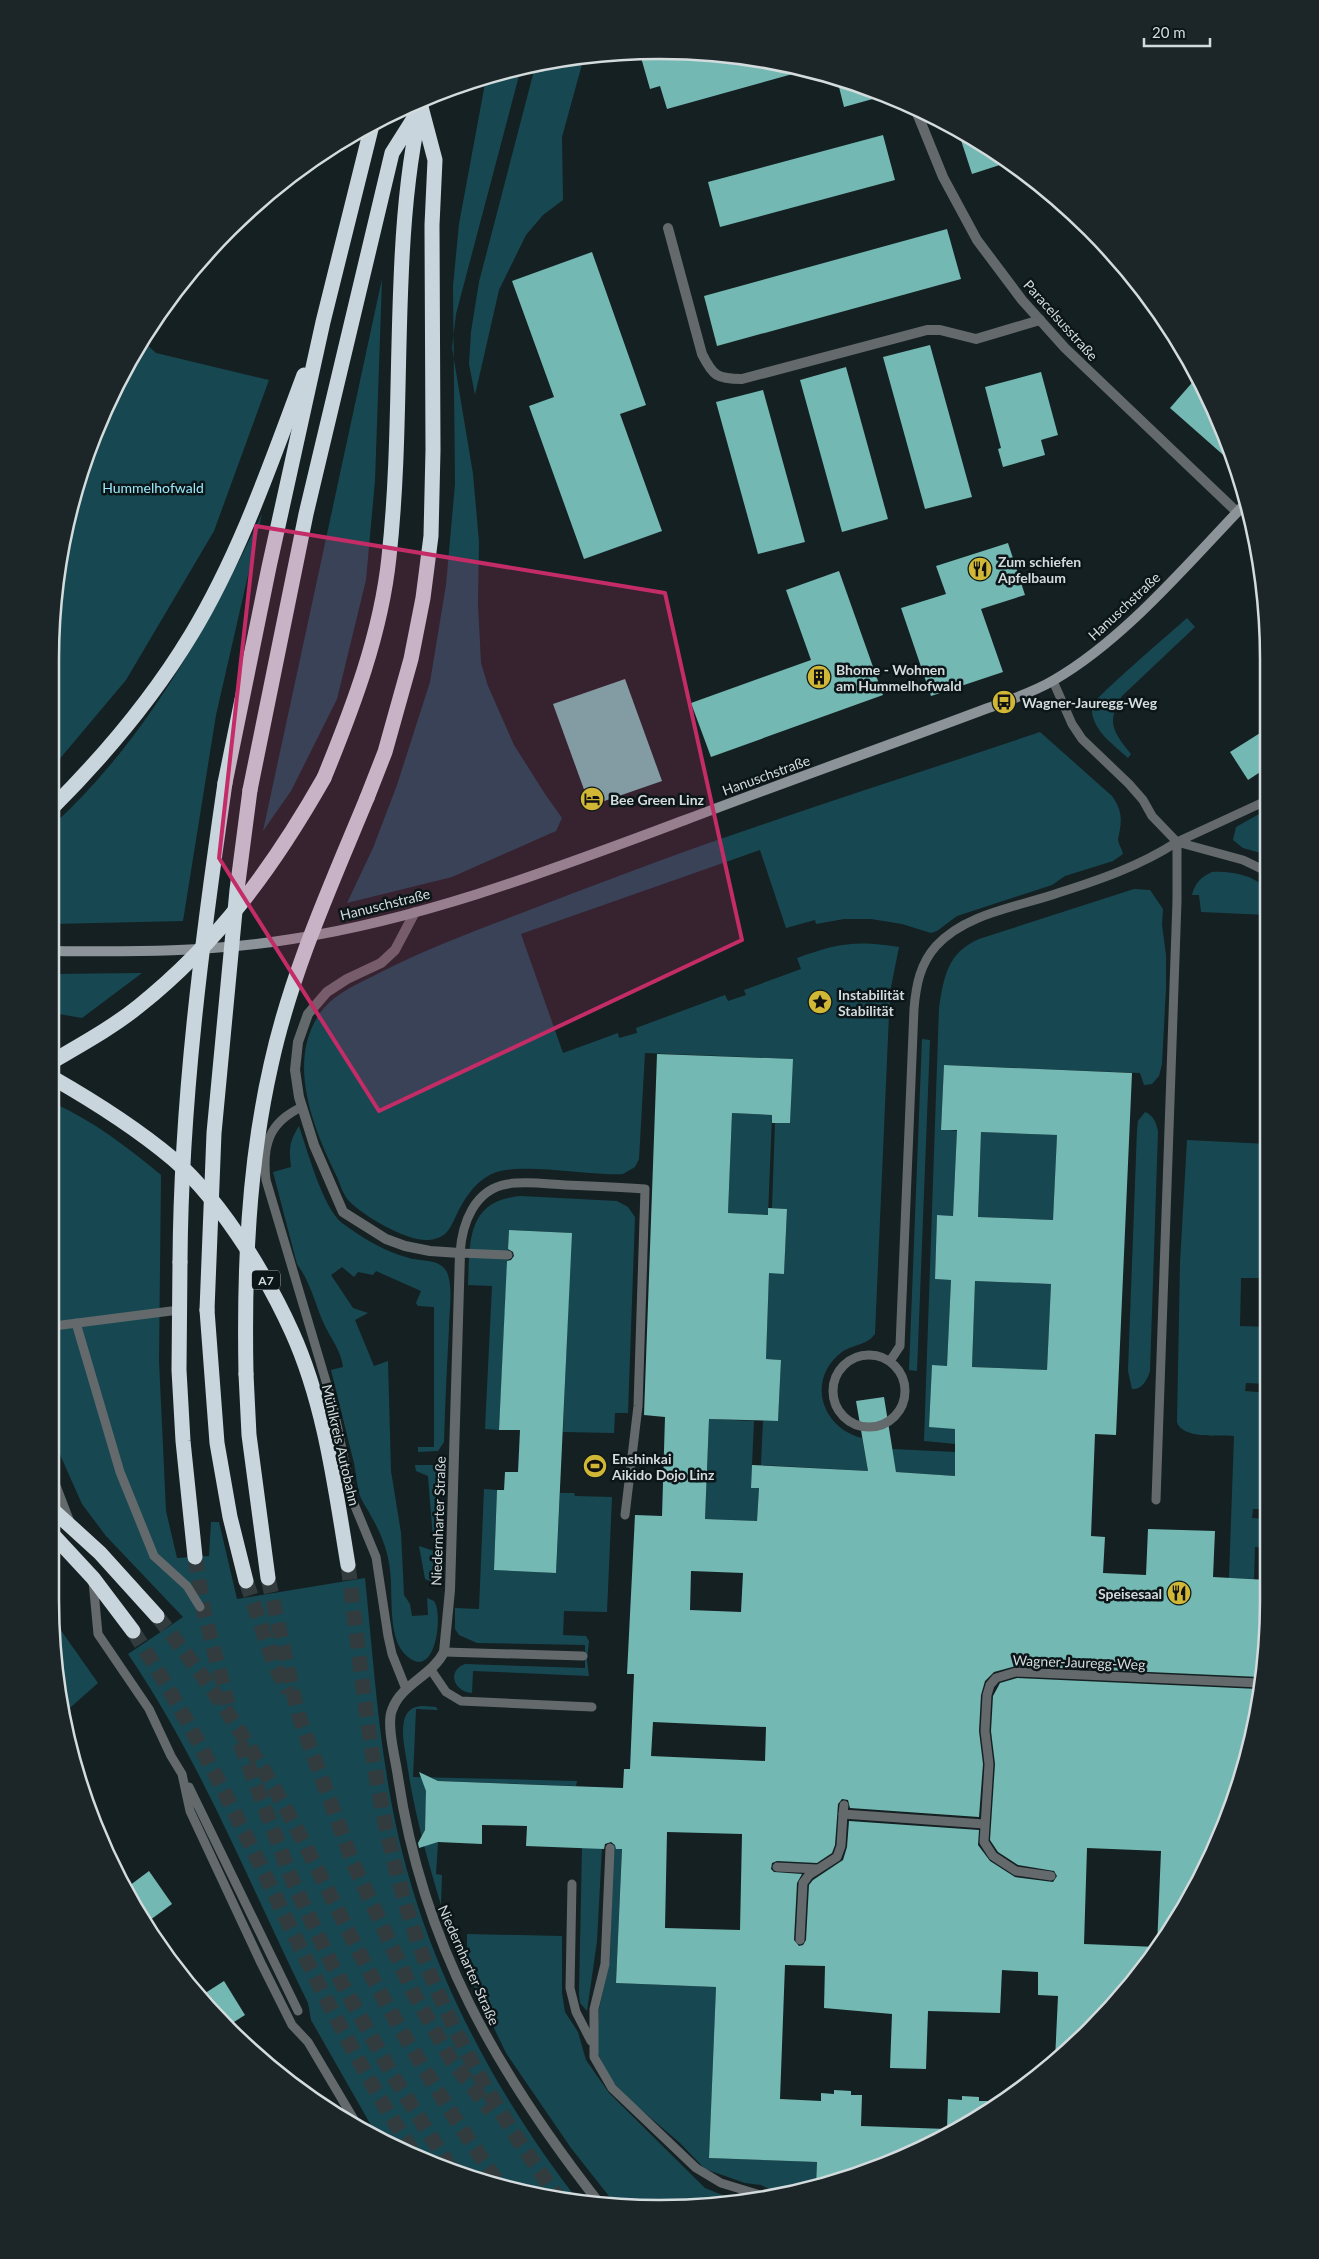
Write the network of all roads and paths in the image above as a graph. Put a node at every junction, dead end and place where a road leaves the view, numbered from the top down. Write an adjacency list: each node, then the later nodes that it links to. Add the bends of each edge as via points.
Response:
1 (423, 107): 36 (highway, bridge, via 435,160 431,536 423,598 411,659 385,752 308,941 271,1065 258,1134 250,1208 246,1374 249,1435)
2 (421, 108): 18 (highway, bridge, via 410,158 403,225 396,482 389,560 374,634 355,701 324,778 291,835 223,927 138,1006)
3 (417, 110): 37 (highway, bridge, via 392,153 306,514 250,790 237,890 214,1124 207,1310 217,1443)
4 (919, 118): 7 (street, Paracelsusstraße, via 943,177 976,240)
5 (370, 133): 8 (highway)
6 (668, 228): 7 (street, via 702,354 710,371 723,379 742,379 928,330 976,339)
7 (1040, 320): 10 (street, Paracelsusstraße, via 1072,355)
8 (323, 322): 12 (highway, via 252,510 191,634 154,690 92,769); 23 (highway, bridge, via 225,783 207,903 183,1148)
9 (1241, 508): 10 (street, Hanuschstraße)
10 (1237, 512): 11 (street, Hanuschstraße, via 1124,628)
11 (1053, 681): 14 (lane, via 1082,739 1129,784 1152,816); 16 (street, Hanuschstraße, via 953,722 510,884)
12 (59, 801)
13 (1260, 804): 14 (lane)
14 (1177, 842): 15 (lane, via 1243,860); 26 (lane, via 1133,867 962,925 938,944 923,966 916,982 914,1009 900,1346); 28 (lane)
15 (1260, 868)
16 (415, 912): 17 (street, Hanuschstraße, via 292,939 217,948); 20 (street, via 395,950 381,962 327,992 308,1014 298,1042 295,1070)
17 (59, 951)
18 (59, 1058)
19 (59, 1082): 34 (highway, Mühlkreis Autobahn / A7, via 134,1129 174,1160 226,1217 267,1282 293,1334 310,1379 322,1424)
20 (302, 1107): 21 (street, via 314,1145 343,1212 386,1239 405,1246); 45 (lane, via 281,1119 273,1128 264,1163 266,1180 333,1405 352,1499 376,1556 392,1654)
21 (460, 1253): 22 (lane); 29 (lane, via 468,1216 479,1199 494,1188 527,1183 645,1188 637,1415); 41 (street, Niedernharter Straße, via 450,1590)
22 (508, 1255)
23 (179, 1310): 24 (lane); 33 (highway, via 183,1440)
24 (76, 1323): 25 (lane); 38 (lane, via 120,1472 154,1556 187,1586)
25 (59, 1325)
26 (890, 1361): 26 (lane, via 879,1355 858,1356 847,1361 838,1371 833,1396 836,1407 851,1423 866,1427 883,1425 901,1410 906,1386 899,1369)
27 (59, 1495): 31 (lane)
28 (1156, 1500)
29 (625, 1515)
30 (59, 1516): 31 (highway)
31 (72, 1527): 39 (highway)
32 (59, 1541): 35 (highway)
33 (195, 1557)
34 (348, 1564)
35 (93, 1578): 40 (highway); 47 (lane, via 98,1634 148,1709)
36 (268, 1578)
37 (246, 1581)
38 (200, 1607)
39 (157, 1616)
40 (133, 1631)
41 (444, 1652): 42 (lane); 43 (street, Niedernharter Straße)
42 (583, 1656)
43 (430, 1670): 45 (street, Niedernharter Straße); 46 (lane, via 446,1692 461,1701)
44 (1254, 1683): 48 (lane, Wagner-Jauregg-Weg, via 1016,1672 996,1678 987,1695 985,1731 989,1764)
45 (406, 1689): 59 (street, Niedernharter Straße, via 391,1710 391,1728 415,1863 444,1950 481,2028 518,2091)
46 (592, 1707)
47 (182, 1774): 55 (lane); 57 (lane, via 190,1811 292,2025 308,2042)
48 (984, 1824): 51 (lane, via 843,1809 841,1846 837,1856); 52 (lane, Wagner-Jauregg-Weg, via 984,1842 993,1856 1016,1871)
49 (610, 1848): 56 (lane, via 605,1964 594,2009)
50 (777, 1867): 51 (lane)
51 (818, 1869): 54 (lane, via 803,1883)
52 (1051, 1876)
53 (572, 1884): 56 (lane, via 570,1988 576,2012)
54 (800, 1940)
55 (298, 2012)
56 (593, 2044): 58 (lane, via 594,2057 612,2088 696,2168 721,2183)
57 (351, 2115)
58 (753, 2193)
59 (594, 2196)

